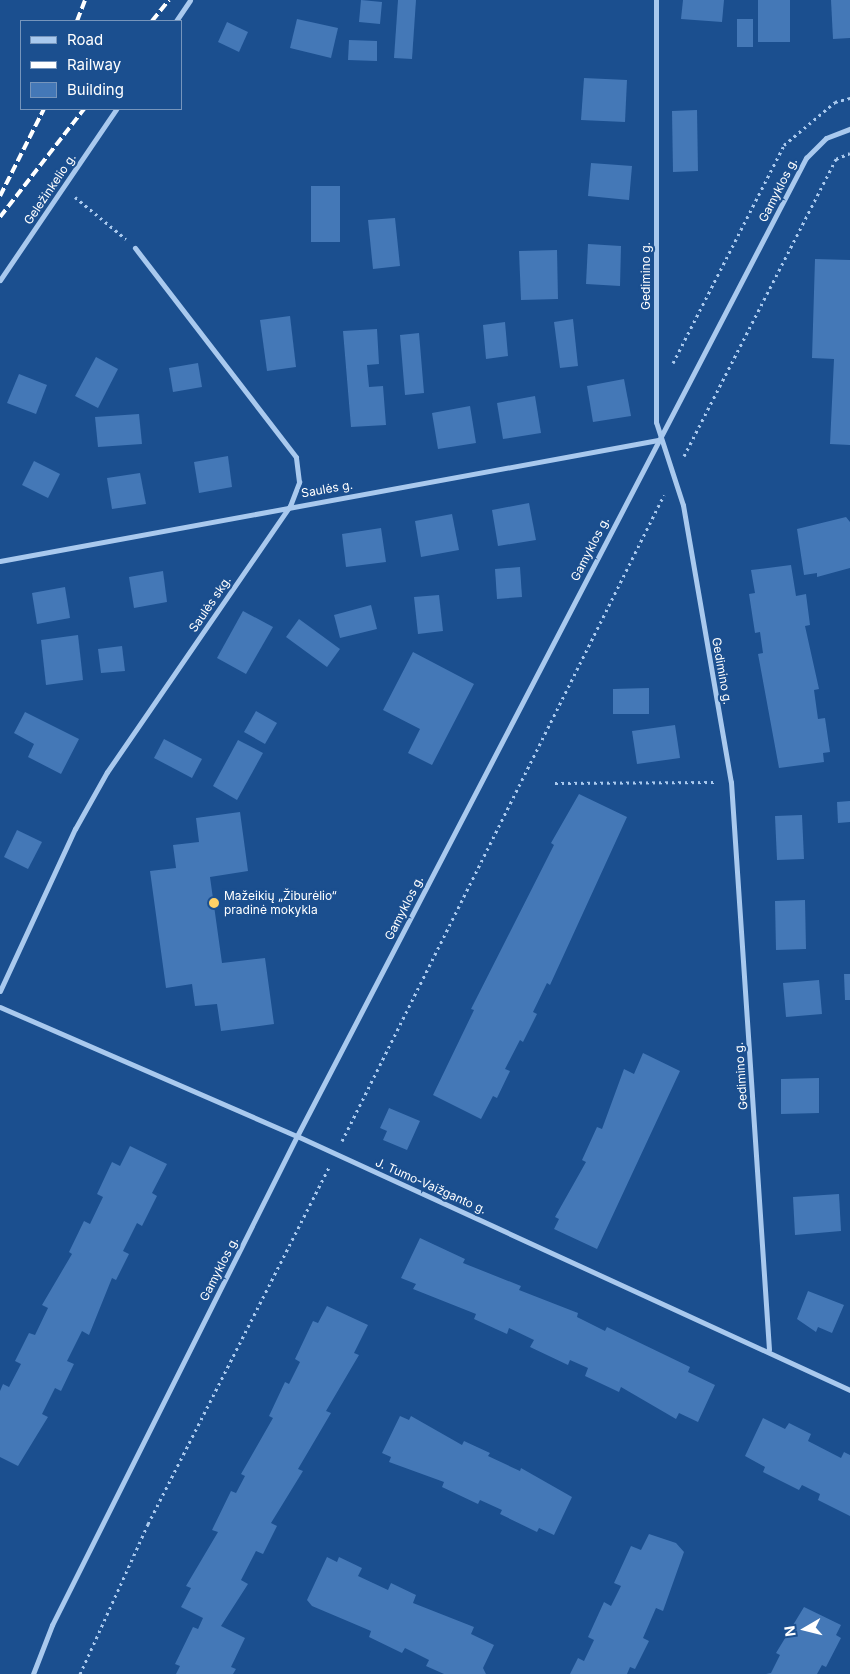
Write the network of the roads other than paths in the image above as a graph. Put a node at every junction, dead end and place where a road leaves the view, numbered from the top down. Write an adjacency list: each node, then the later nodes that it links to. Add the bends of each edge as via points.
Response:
1 (190, 0): 3 (street)
2 (656, 0): 8 (street, Gedimino g.)
3 (177, 20)
4 (115, 110): 7 (street, Geležinkelio g.)
5 (850, 129): 8 (street, Gamyklos g., via 826,138 806,158)
6 (135, 248): 9 (street, Saulės skg., via 296,457 299,482)
7 (0, 280)
8 (658, 440): 9 (street, Saulės g.); 13 (street, Gamyklos g.); 14 (street, Gedimino g., via 675,473 731,782)
9 (290, 506): 10 (street, Saulės g.); 11 (street, Saulės skg., via 107,772 75,829)
10 (0, 561)
11 (0, 991)
12 (0, 1007): 13 (street, J. Tumo-Vaižganto g.)
13 (297, 1136): 14 (street, J. Tumo-Vaižganto g.); 16 (street, Gamyklos g., via 52,1625)
14 (769, 1350): 15 (street, J. Tumo-Vaižganto g.)
15 (850, 1390)
16 (33, 1674)

